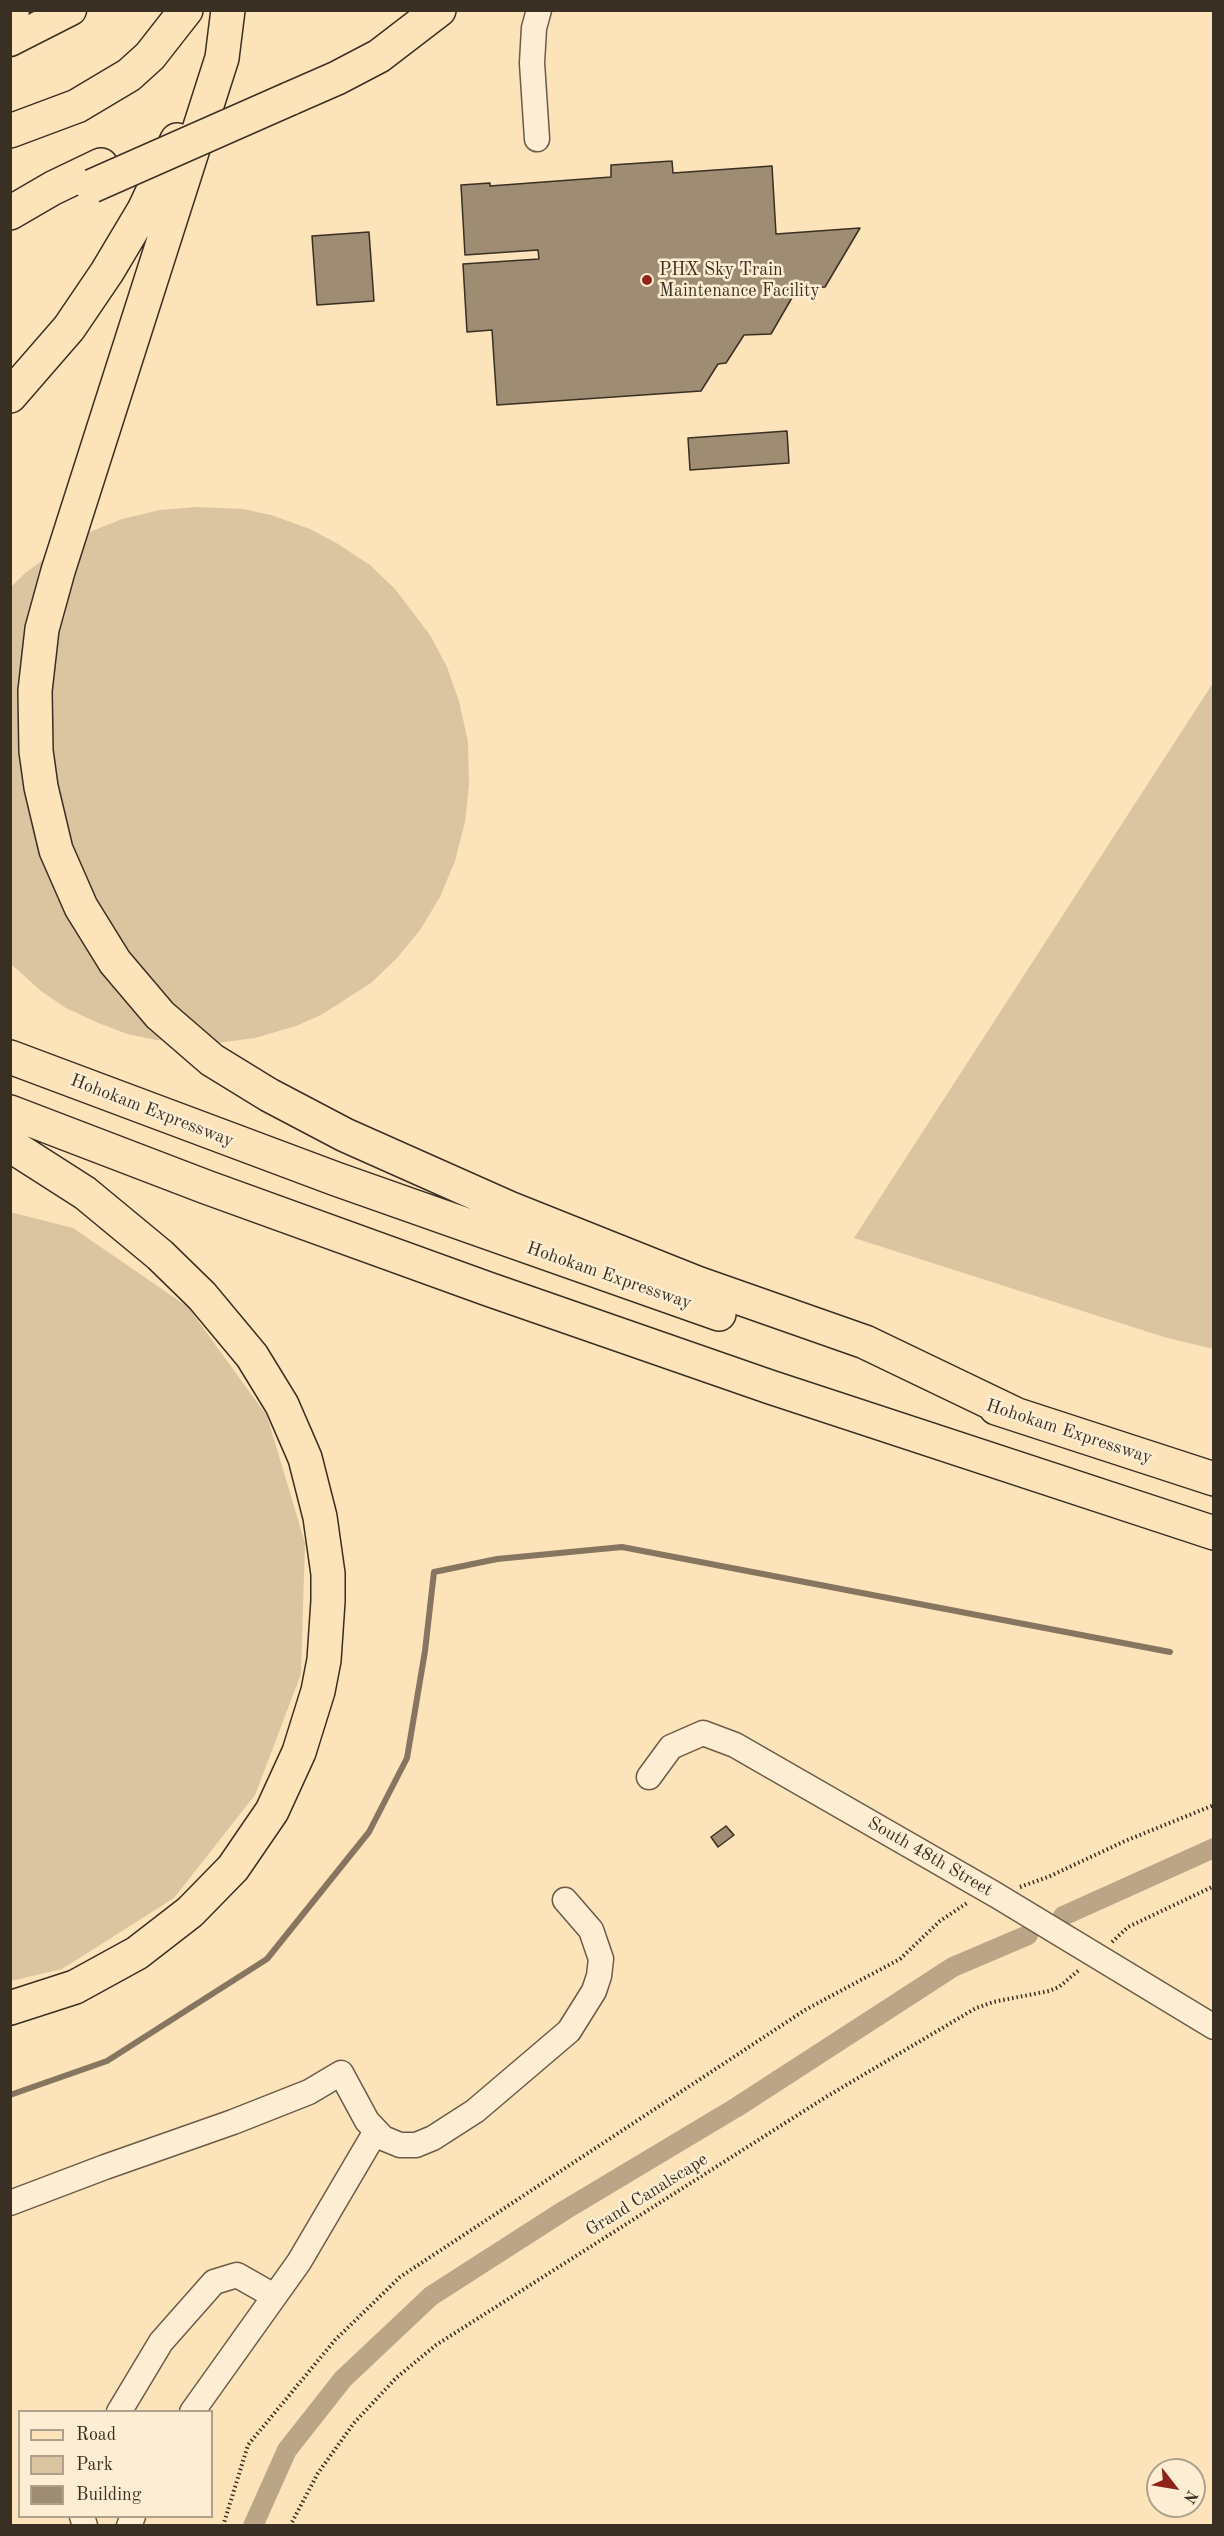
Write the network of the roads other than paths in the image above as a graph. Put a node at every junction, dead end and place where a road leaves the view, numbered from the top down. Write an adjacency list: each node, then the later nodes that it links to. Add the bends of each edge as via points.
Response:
1 (71, 10): 8 (main road)
2 (186, 10): 10 (highway, via 150,56 129,75 77,106)
3 (219, 10): 15 (highway, via 188,111 144,210 88,301)
4 (228, 10): 19 (highway, via 222,58 58,571 40,639 34,722 41,787 56,850 81,907 115,962 160,1016 212,1060 269,1095 345,1135 510,1208 697,1283 865,1342)
5 (430, 10): 9 (highway)
6 (439, 10): 9 (highway, via 379,56)
7 (539, 10): 11 (street, via 532,63)
8 (10, 40)
9 (286, 92): 12 (highway, bridge)
10 (10, 131)
11 (537, 139)
12 (96, 175): 13 (highway, via 53,188); 14 (highway)
13 (10, 213)
14 (10, 237)
15 (10, 396)
16 (10, 1057): 19 (highway, Hohokam Expressway, via 539,1252)
17 (10, 1112): 21 (highway, via 488,1289 770,1387)
18 (10, 1145): 24 (highway, via 85,1193 160,1255 202,1296 252,1356 282,1405 305,1458 320,1517 328,1574 324,1660 310,1720 277,1801 233,1868 190,1912 137,1953 75,1987)
19 (1015, 1414): 20 (highway, Hohokam Expressway)
20 (1214, 1479)
21 (1214, 1533)
22 (649, 1777): 25 (street, South 48th Street, via 671,1747 704,1733 735,1745 996,1895)
23 (565, 1900): 26 (street, via 591,1930 601,1959 594,1991 569,2031 476,2111 434,2138 416,2145 399,2145)
24 (10, 2008)
25 (1214, 2027)
26 (376, 2131): 27 (street, via 341,2073 309,2092 243,2118); 28 (street, via 299,2262)
27 (10, 2203)
28 (274, 2295): 29 (street, via 237,2275 214,2282 161,2342); 30 (street)
29 (120, 2410)
30 (193, 2410)

